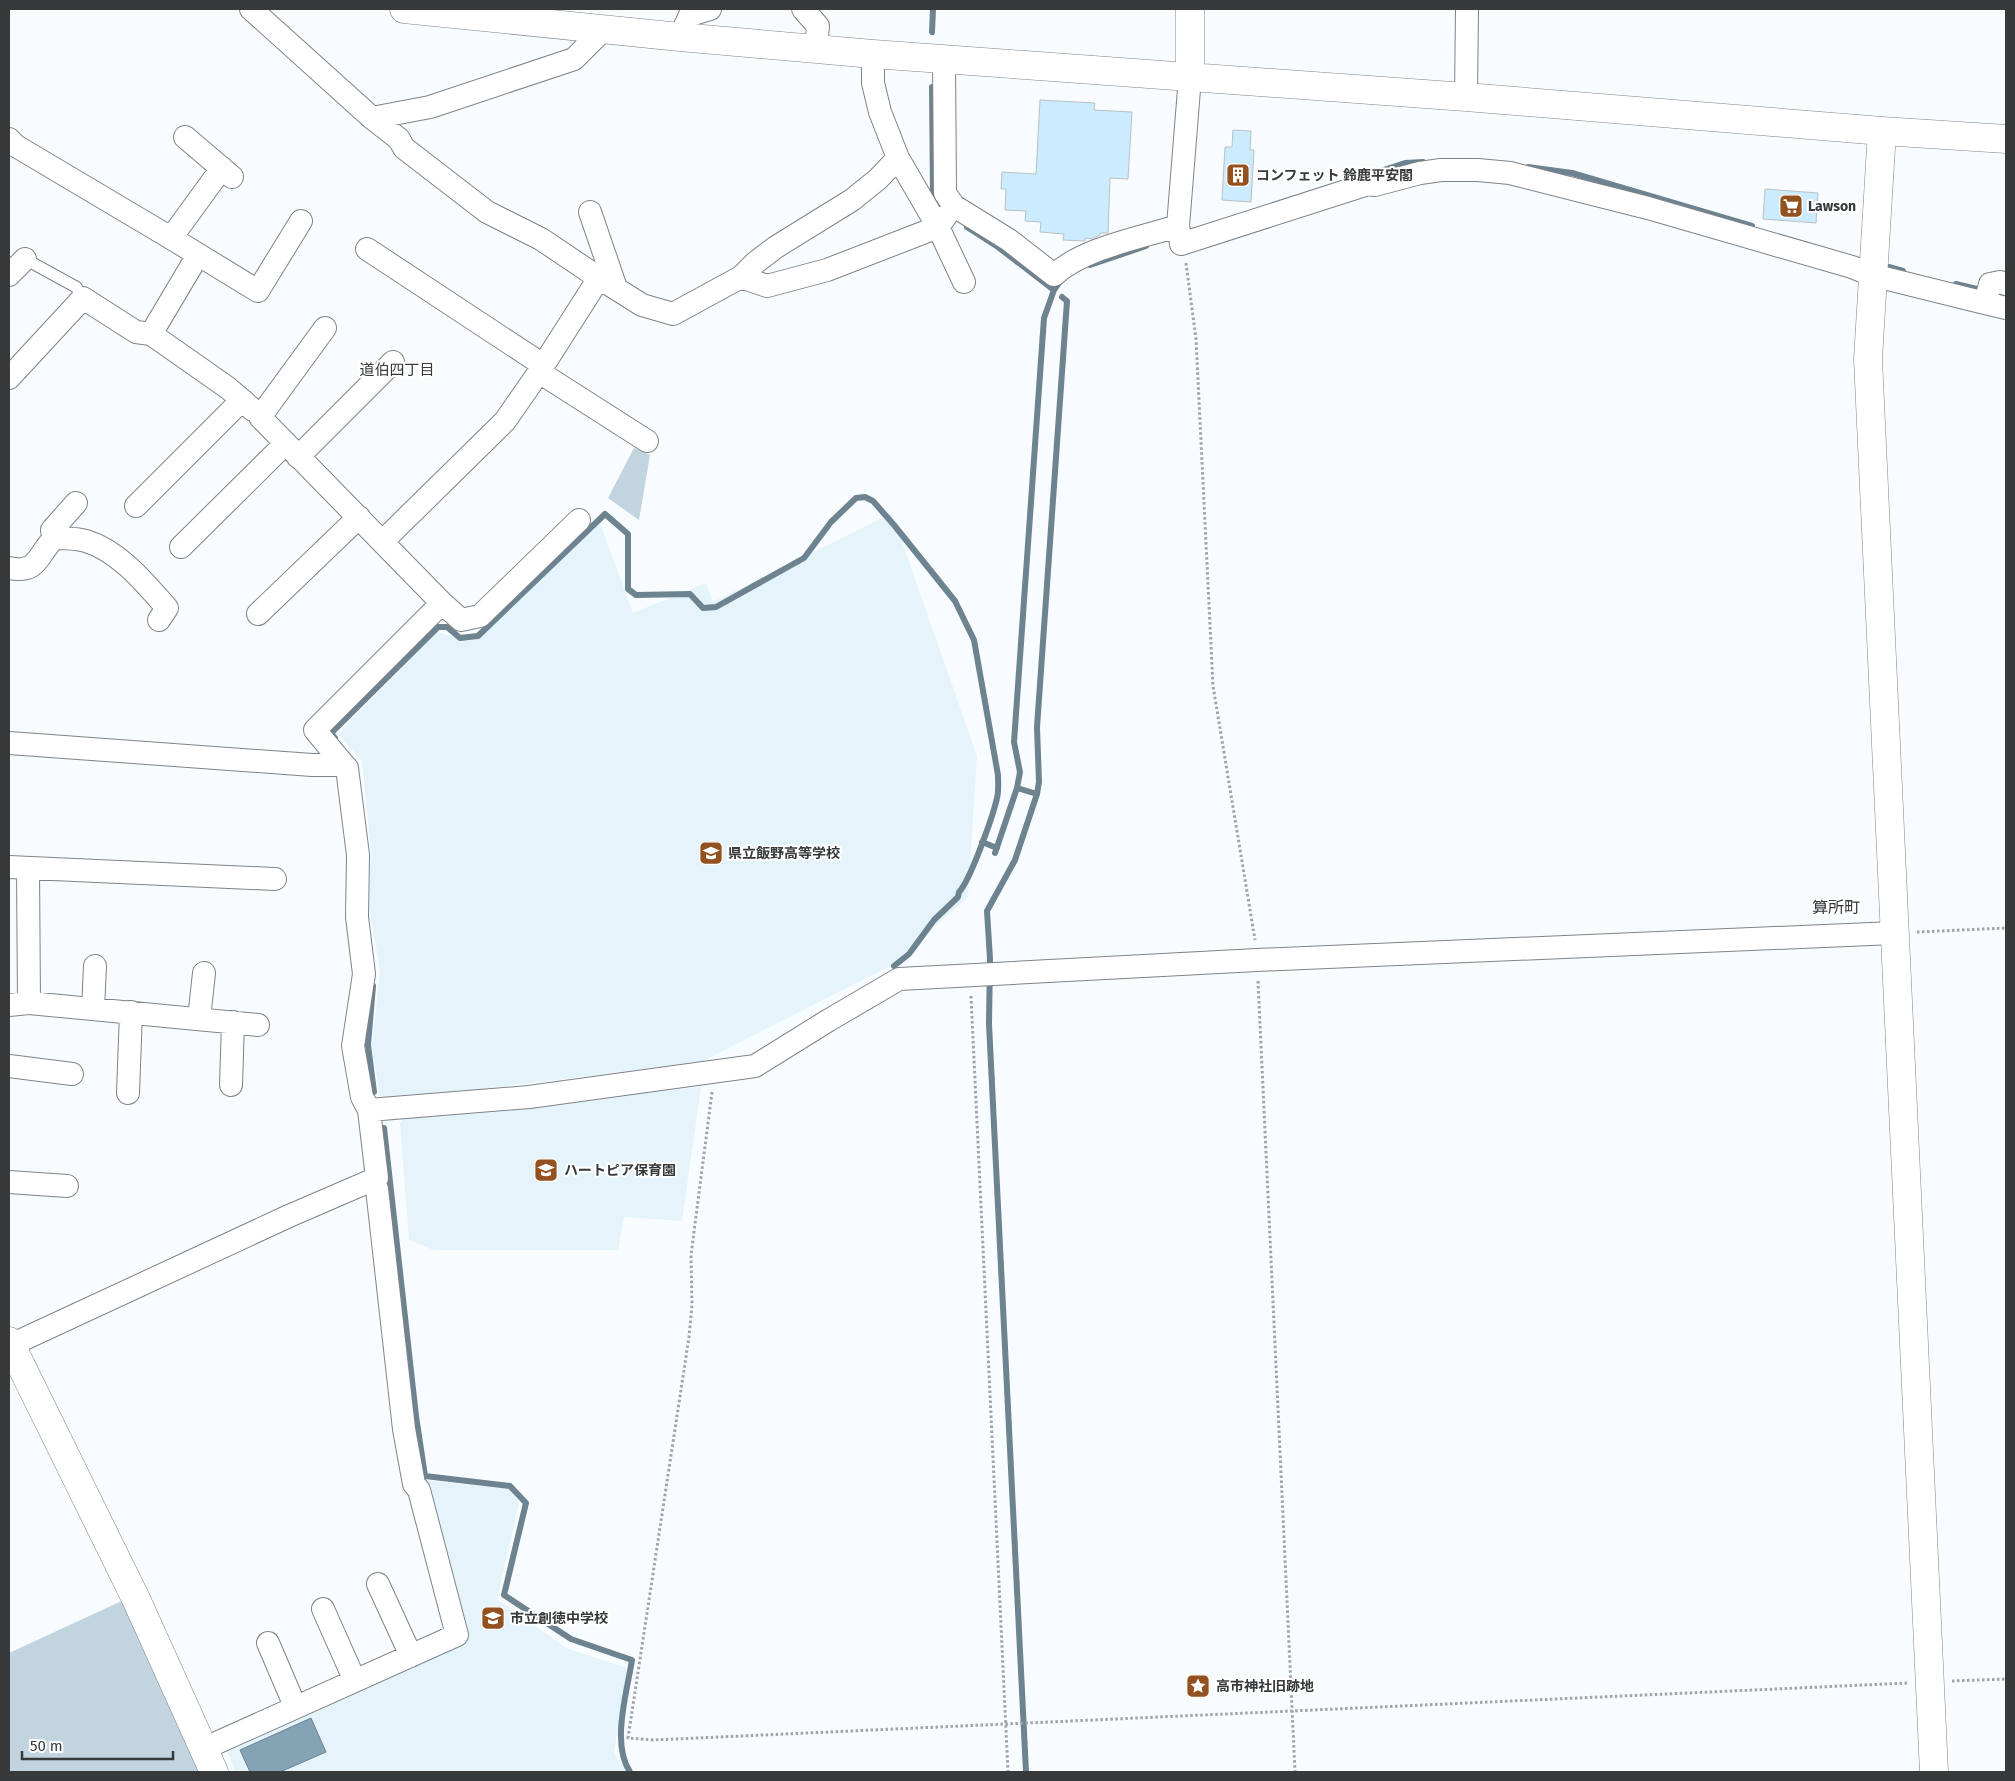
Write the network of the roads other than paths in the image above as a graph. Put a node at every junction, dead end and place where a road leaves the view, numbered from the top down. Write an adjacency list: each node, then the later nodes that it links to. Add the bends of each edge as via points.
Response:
1 (251, 9): 14 (street)
2 (404, 9): 7 (street)
3 (710, 9): 8 (street, via 690,15)
4 (803, 9): 9 (street, via 818,26)
5 (1190, 9): 12 (street)
6 (1467, 9): 13 (street)
7 (605, 28): 8 (street); 14 (street, via 574,59 430,107)
8 (680, 37): 9 (street)
9 (816, 49): 10 (street)
10 (873, 54): 11 (street); 19 (street, via 875,93)
11 (944, 59): 12 (street); 20 (street, via 945,193)
12 (1190, 77): 13 (street); 24 (street)
13 (1466, 97): 15 (street)
14 (372, 118): 33 (street, via 399,139 404,148 487,212 541,239)
15 (1882, 131): 18 (street); 30 (street)
16 (185, 137): 25 (street, via 227,173)
17 (9, 139): 25 (street)
18 (2006, 139)
19 (898, 158): 23 (street); 31 (street, via 878,180 852,200 776,247)
20 (953, 207): 23 (street); 24 (street, via 1009,240 1054,275 1067,263 1086,255)
21 (590, 212): 33 (street)
22 (301, 221): 27 (street, via 258,291)
23 (938, 226): 31 (street, via 827,270 767,286); 32 (street)
24 (1179, 235): 30 (street, via 1420,172 1478,170 1510,173 1648,208)
25 (171, 238): 27 (street)
26 (367, 249): 39 (street)
27 (198, 255): 37 (street)
28 (25, 259): 29 (street); 35 (lane, via 76,286)
29 (9, 275)
30 (1872, 275): 34 (street); 60 (street, via 1868,359)
31 (741, 277): 33 (street, via 672,314 642,305)
32 (964, 282)
33 (607, 283): 39 (street)
34 (1995, 296)
35 (83, 298): 37 (street, via 136,332); 40 (street)
36 (325, 328): 42 (street)
37 (151, 334): 41 (street)
38 (393, 362): 44 (street)
39 (541, 368): 43 (street); 50 (street, via 505,421)
40 (9, 378)
41 (242, 400): 42 (street); 46 (street)
42 (260, 417): 44 (street)
43 (647, 441)
44 (292, 450): 47 (street); 51 (street)
45 (76, 503): 49 (street, via 52,530)
46 (136, 506)
47 (359, 517): 50 (street); 54 (street)
48 (579, 520): 53 (street, via 480,616 461,620)
49 (54, 538): 52 (street, via 32,567 22,570); 55 (street, via 86,540 115,556 167,608)
50 (383, 541): 53 (street)
51 (181, 547)
52 (9, 568)
53 (442, 603): 57 (street, via 315,730)
54 (258, 614)
55 (159, 620)
56 (9, 744): 57 (street)
57 (344, 765): 73 (street, via 347,768 358,855 357,917 364,974 353,1046 362,1097)
58 (18, 867): 59 (street); 63 (street)
59 (275, 880)
60 (1894, 933): 73 (street, via 899,979 755,1066 529,1097); 85 (street)
61 (95, 966): 64 (street)
62 (204, 973): 66 (street)
63 (19, 1004): 64 (street)
64 (93, 1009): 65 (street)
65 (131, 1012): 66 (street); 72 (street)
66 (199, 1019): 67 (street)
67 (233, 1022): 68 (street); 71 (street)
68 (258, 1025)
69 (9, 1066): 70 (street)
70 (72, 1074)
71 (231, 1085)
72 (128, 1094)
73 (369, 1110): 74 (street, via 377,1178)
74 (372, 1180): 77 (street); 81 (street, via 377,1189 404,1429 414,1484 457,1635)
75 (9, 1182): 76 (street)
76 (67, 1186)
77 (10, 1343): 84 (street, via 136,1600)
78 (378, 1584): 81 (street)
79 (323, 1609): 82 (street)
80 (268, 1643): 83 (street)
81 (411, 1656): 82 (street)
82 (355, 1681): 83 (street)
83 (295, 1706): 84 (street)
84 (208, 1760)
85 (1934, 1772)

